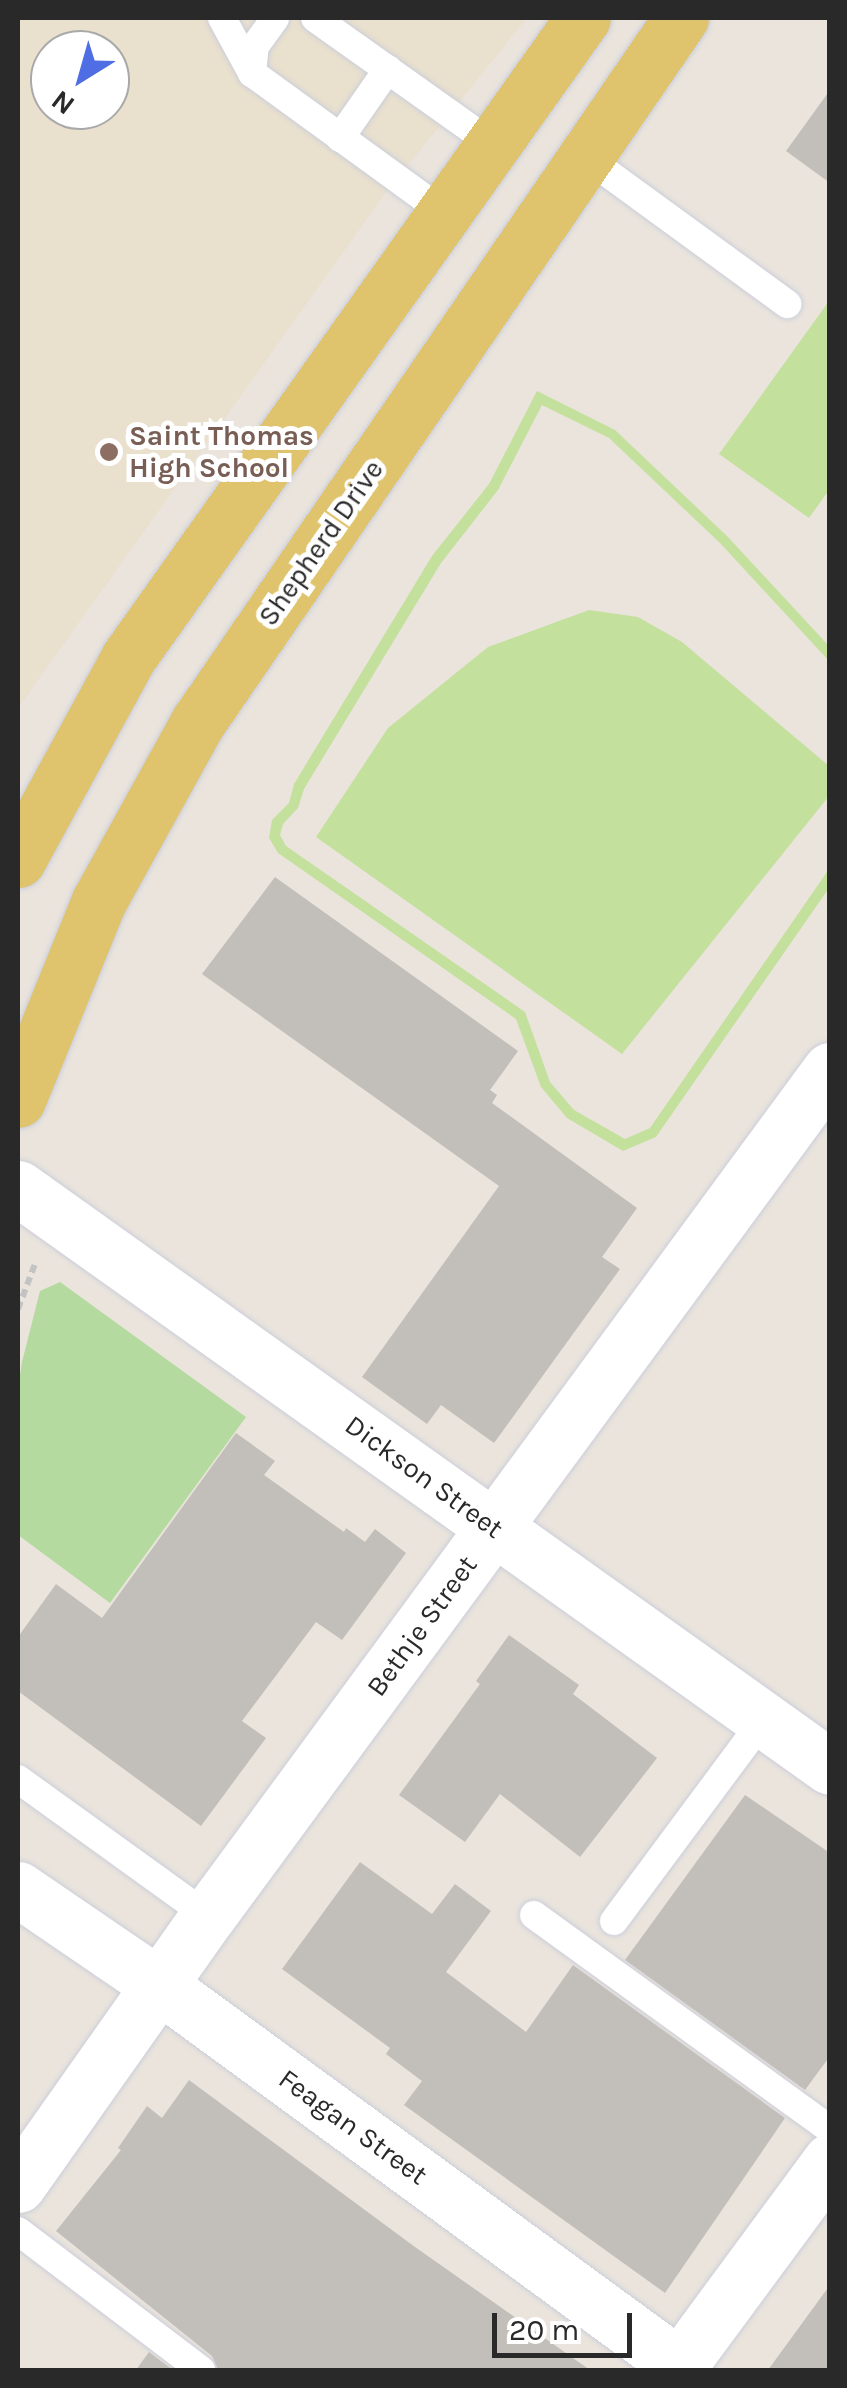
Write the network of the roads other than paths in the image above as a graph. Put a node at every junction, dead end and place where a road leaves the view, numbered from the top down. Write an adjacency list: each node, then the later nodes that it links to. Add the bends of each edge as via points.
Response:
1 (222, 18): 7 (lane)
2 (275, 18): 7 (lane, via 256,46)
3 (316, 18): 6 (lane)
4 (583, 18): 9 (main road)
5 (680, 18): 10 (main road, Shepherd Drive)
6 (388, 69): 8 (lane); 9 (lane)
7 (252, 72): 8 (lane)
8 (340, 138): 11 (lane)
9 (495, 146): 11 (main road); 12 (main road, via 522,199)
10 (587, 158): 12 (main road, Shepherd Drive); 13 (lane)
11 (446, 213): 14 (main road, via 128,658)
12 (526, 245): 16 (main road, Shepherd Drive, via 198,722 99,901)
13 (788, 304)
14 (18, 860)
15 (828, 1070): 18 (street, Bethje Street)
16 (18, 1100)
17 (18, 1188): 18 (street, Dickson Street)
18 (494, 1528): 19 (street, Dickson Street); 24 (street, Bethje Street)
19 (764, 1719): 20 (street, Dickson Street); 25 (lane)
20 (830, 1767)
21 (18, 1778): 24 (lane)
22 (18, 1890): 26 (street, Feagan Street)
23 (534, 1915): 27 (lane)
24 (208, 1916): 26 (street, Bethje Street)
25 (614, 1922)
26 (160, 1986): 29 (street, Bethje Street); 31 (street, Feagan Street)
27 (830, 2129)
28 (830, 2161): 31 (street)
29 (18, 2185)
30 (18, 2231): 32 (lane)
31 (680, 2369)
32 (201, 2370)

